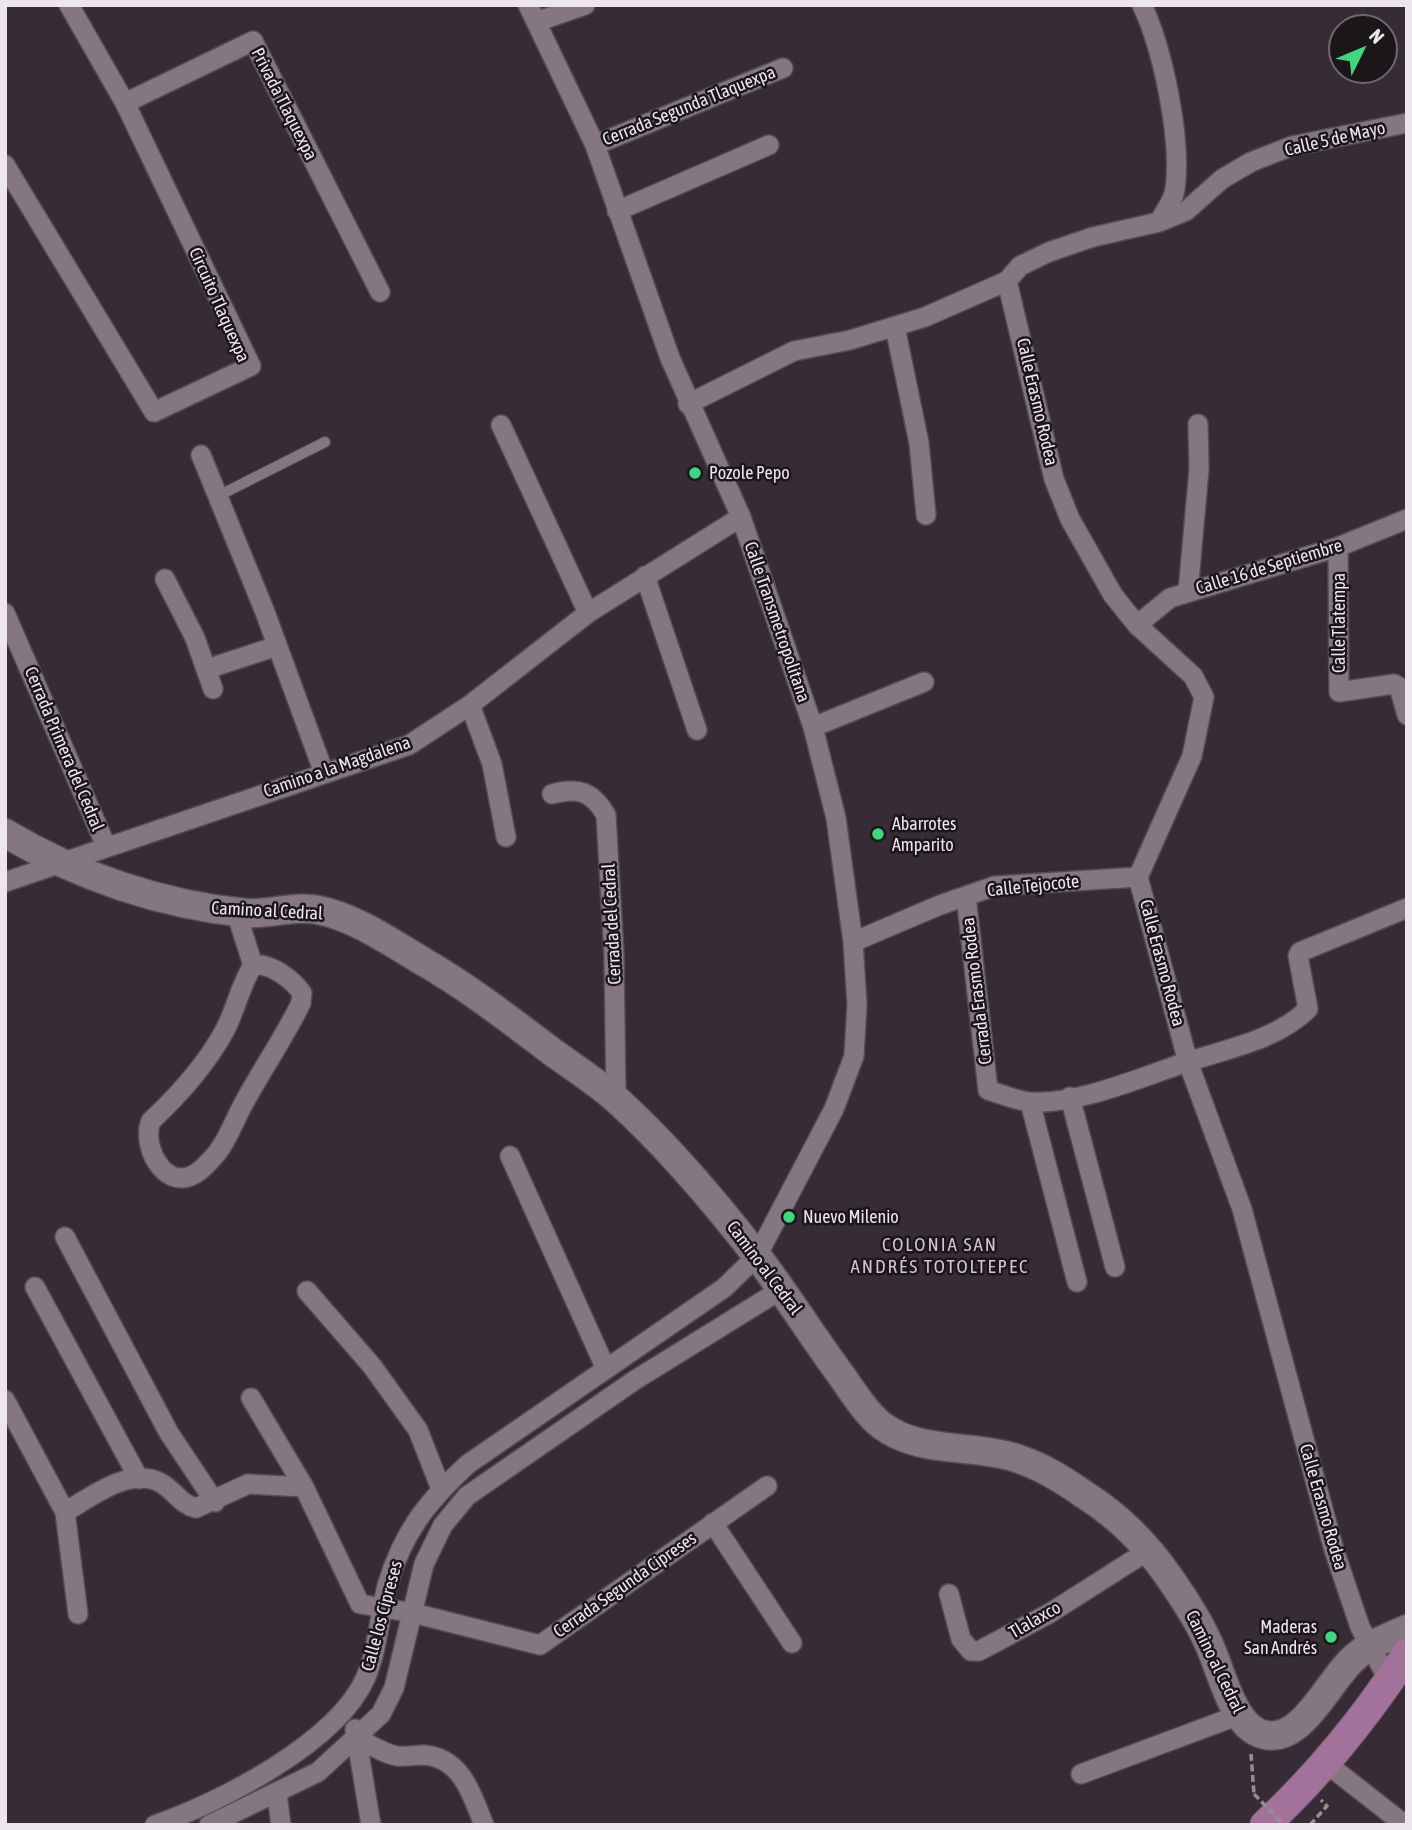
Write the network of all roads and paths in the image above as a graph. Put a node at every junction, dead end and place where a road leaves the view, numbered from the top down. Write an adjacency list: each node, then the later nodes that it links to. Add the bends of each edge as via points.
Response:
1 (69, 5): 6 (street, Circuito Tlaquexpa)
2 (585, 5): 4 (street)
3 (1142, 5): 12 (street, via 1165,67 1175,151 1175,191)
4 (532, 14): 8 (street, Calle Transmetropolitana)
5 (783, 68): 8 (street, Cerrada Segunda Tlaquexpa)
6 (125, 103): 10 (street, Circuito Tlaquexpa, via 251,366 154,412); 14 (street, Privada Tlaquexpa, via 253,41)
7 (1407, 123): 12 (street, Calle 5 de Mayo, via 1292,146 1251,162 1222,179 1186,211)
8 (595, 145): 11 (street, Calle Transmetropolitana)
9 (769, 145): 11 (street)
10 (5, 165)
11 (617, 211): 16 (street, Calle Transmetropolitana)
12 (1159, 222): 13 (street, Calle 5 de Mayo, via 1049,252 1020,266)
13 (1007, 281): 15 (street, Calle 5 de Mayo); 31 (street, Calle Erasmo Rodea, via 1054,479 1091,559)
14 (380, 292)
15 (895, 327): 16 (street, Calle 5 de Mayo, via 794,351); 22 (street, via 919,443)
16 (688, 404): 23 (street, Calle Transmetropolitana)
17 (1198, 424): 28 (street, via 1199,469)
18 (501, 425): 29 (street)
19 (325, 442): 21 (lane)
20 (201, 455): 21 (street)
21 (218, 496): 32 (street)
22 (926, 515)
23 (741, 517): 26 (street, Camino a la Magdalena); 38 (street, Calle Transmetropolitana)
24 (1407, 519): 25 (street, Calle 16 de Septiembre)
25 (1338, 547): 28 (street, Calle 16 de Septiembre); 37 (street, Calle Tlatempa, via 1339,692 1394,684)
26 (645, 576): 29 (street, Camino a la Magdalena); 39 (street)
27 (165, 579): 33 (street)
28 (1188, 592): 31 (street, Calle 16 de Septiembre, via 1170,598)
29 (587, 612): 36 (street, Camino a la Magdalena)
30 (5, 613): 44 (street, Cerrada Primera del Cedral)
31 (1137, 625): 46 (street, Calle Erasmo Rodea, via 1193,676 1204,697 1192,756)
32 (277, 646): 33 (street); 40 (street)
33 (207, 669): 35 (street)
34 (923, 682): 38 (street)
35 (213, 689)
36 (470, 705): 40 (street, Camino a la Magdalena, via 409,745); 43 (street, via 492,764)
37 (1407, 715)
38 (813, 727): 51 (street, Calle Transmetropolitana, via 836,818)
39 (697, 730)
40 (324, 774): 44 (street, Camino a la Magdalena)
41 (552, 794): 55 (street, Cerrada del Cedral, via 573,789 585,792 606,815)
42 (5, 833): 45 (street, Camino al Cedral)
43 (506, 837)
44 (106, 846): 45 (street, Camino a la Magdalena)
45 (62, 863): 47 (street, Camino a la Magdalena); 50 (street, Camino al Cedral, via 128,888)
46 (1138, 877): 48 (street, Calle Tejocote, via 995,886); 53 (street, Calle Erasmo Rodea)
47 (5, 882)
48 (966, 896): 51 (street, Calle Tejocote); 56 (street, Cerrada Erasmo Rodea, via 988,1090)
49 (1407, 908): 53 (street, Cerrada Erasmo Rodea, via 1300,952 1309,1005 1304,1013 1233,1051)
50 (236, 912): 52 (street); 55 (street, Camino al Cedral, via 318,910 347,919 429,964)
51 (853, 942): 59 (street, Calle Transmetropolitana, via 854,1056 834,1109)
52 (253, 965): 52 (street, via 226,1029 194,1077 147,1130 150,1150 168,1174 192,1175 215,1155 301,1003 302,993 295,984 262,964)
53 (1188, 1062): 54 (street, Cerrada Erasmo Rodea); 82 (street, Calle Erasmo Rodea, via 1242,1209 1334,1550 1360,1628)
54 (1070, 1097): 56 (street, Cerrada Erasmo Rodea); 60 (street)
55 (616, 1099): 59 (street, Camino al Cedral)
56 (1030, 1102): 61 (street)
57 (510, 1156): 65 (street)
58 (65, 1237): 72 (street, via 169,1433)
59 (757, 1256): 63 (street, Camino al Cedral); 65 (street, Calle los Cipreses, via 724,1288)
60 (1115, 1267)
61 (1077, 1282)
62 (35, 1287): 68 (street)
63 (782, 1289): 75 (street, Camino al Cedral, via 881,1425 910,1439 997,1453 1042,1468 1089,1497); 78 (street, Calle los Cipreses, via 635,1380 467,1496 443,1525 424,1564)
64 (307, 1291): 71 (street, via 372,1366 418,1430)
65 (606, 1369): 71 (street, Calle los Cipreses, via 468,1464)
66 (251, 1398): 70 (street)
67 (5, 1400): 73 (street)
68 (139, 1479): 72 (street, via 161,1483 188,1506); 73 (street, via 115,1484)
69 (767, 1486): 74 (street, Cerrada Segunda Cipreses)
70 (304, 1488): 72 (street, via 248,1484); 77 (street, Cerrada Segunda Cipreses, via 360,1604)
71 (441, 1489): 77 (street, Calle los Cipreses, via 405,1536)
72 (215, 1502)
73 (65, 1512): 79 (street)
74 (713, 1523): 78 (street, Cerrada Segunda Cipreses, via 540,1645); 81 (street, Cerrada Segunda Cipreses)
75 (1149, 1550): 76 (street, Tlalaxco, via 1050,1613 979,1651 971,1651 961,1639); 86 (street, Camino al Cedral, via 1208,1640)
76 (949, 1594)
77 (384, 1606): 78 (street, Cerrada Segunda Cipreses); 85 (street, Calle los Cipreses, via 365,1679)
78 (413, 1613): 87 (street, Calle los Cipreses, via 394,1688 381,1714)
79 (78, 1614)
80 (1407, 1629): 82 (street, Camino al Cedral)
81 (792, 1643)
82 (1370, 1644): 84 (street, Calle Erasmo Rodea); 86 (street, Camino al Cedral, via 1349,1662 1291,1732 1263,1735)
83 (1407, 1654): 84 (main road)
84 (1389, 1681): 89 (main road)
85 (348, 1707): 87 (street); 93 (street, Calle los Cipreses, via 301,1748 257,1776)
86 (1239, 1715): 90 (street)
87 (357, 1738): 91 (street, Calle los Cipreses, via 318,1772); 96 (street); 97 (street, via 396,1756 426,1755 456,1768 468,1783)
88 (1252, 1759): 99 (path, bridge, via 1254,1794)
89 (1327, 1764): 98 (main road); 101 (street)
90 (1081, 1774)
91 (277, 1794): 94 (street, Calle los Cipreses); 95 (street)
92 (1327, 1806): 100 (path)
93 (155, 1825)
94 (209, 1825)
95 (281, 1825)
96 (371, 1825)
97 (484, 1825)
98 (1265, 1825)
99 (1284, 1825)
100 (1310, 1825)
101 (1405, 1825)

